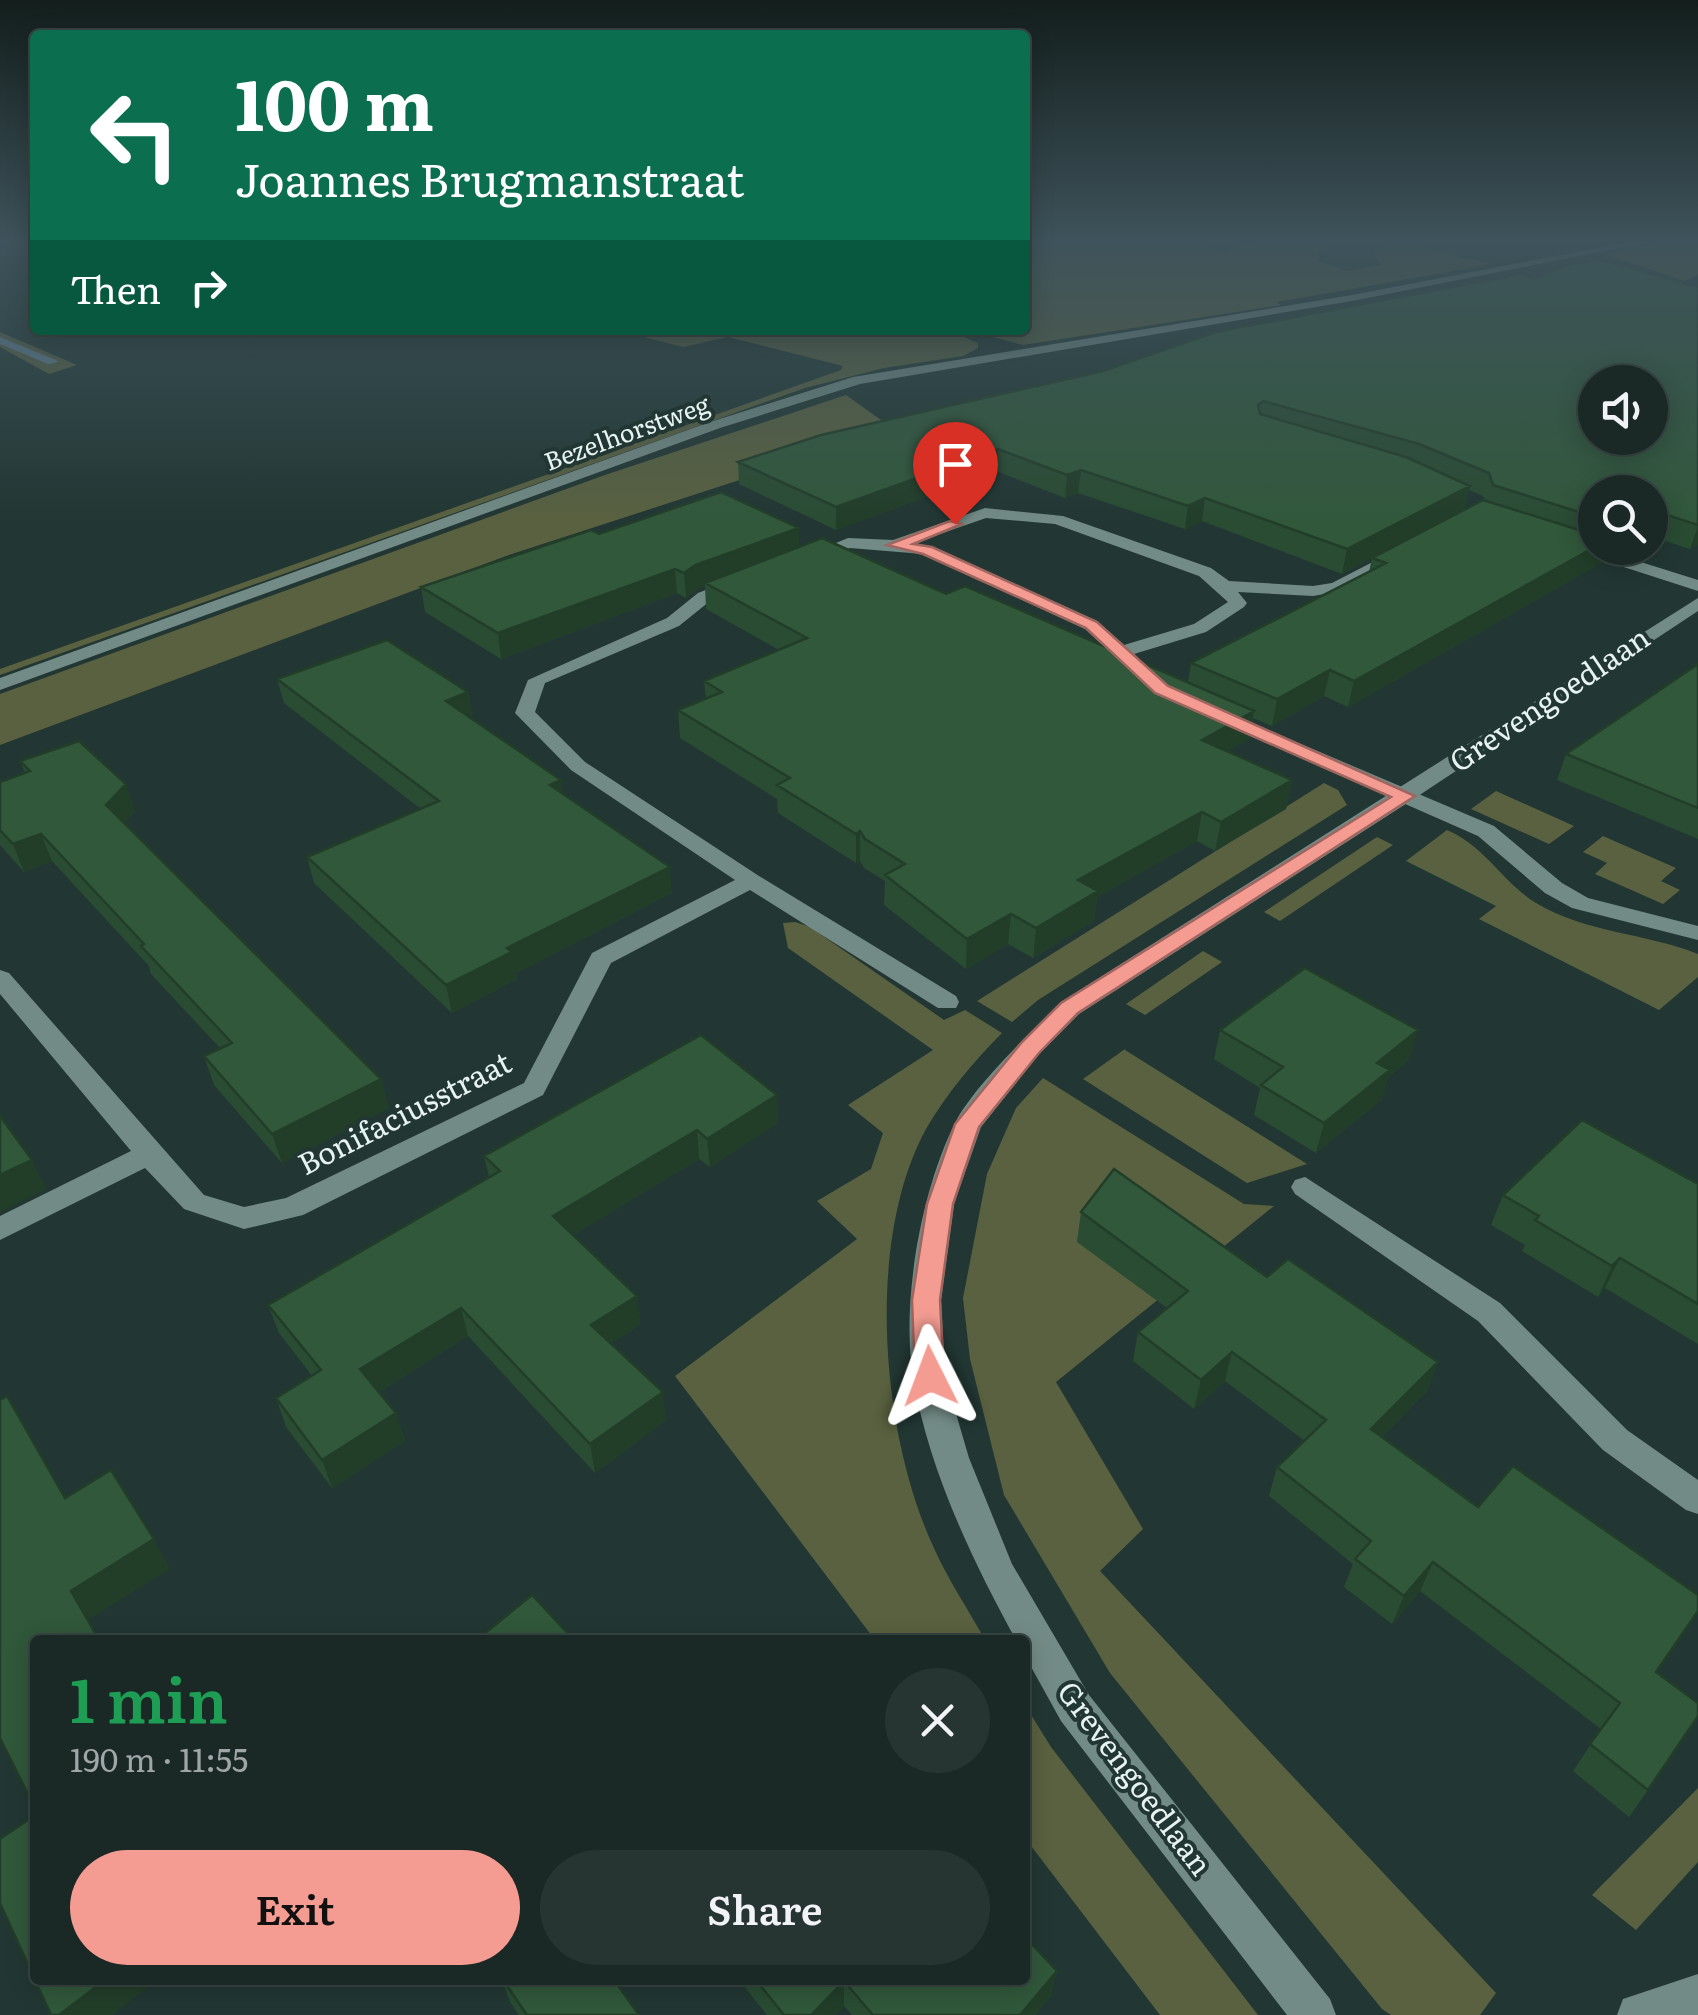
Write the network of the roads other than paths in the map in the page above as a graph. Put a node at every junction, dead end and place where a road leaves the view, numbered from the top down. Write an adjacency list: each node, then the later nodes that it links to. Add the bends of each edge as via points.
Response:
1 (1121, 336): 11 (street, Bezelhorstweg, via 858,380 715,425)
2 (1550, 538): 8 (street)
3 (1424, 541): 7 (street, via 1338,587)
4 (894, 545): 5 (street, via 848,543); 7 (street, via 985,513 1056,519 1204,572); 10 (street, via 927,550 1092,625)
5 (797, 562)
6 (760, 576): 15 (street, via 537,680 526,713 578,766)
7 (1225, 586): 10 (street, via 1238,603 1200,628)
8 (1698, 586)
9 (1698, 603): 14 (street, Grevengoedlaan)
10 (1122, 652): 12 (street)
11 (0, 684)
12 (1162, 689)
13 (1196, 704): 14 (street)
14 (1405, 796): 16 (street, via 1486,831 1586,906); 24 (street, Grevengoedlaan, via 1070,1008 1030,1048 968,1124 940,1204 926,1300 930,1376 952,1458 998,1573 1075,1708)
15 (751, 881): 18 (street); 19 (street, Bonifaciusstraat, via 602,958 534,1089 292,1208 244,1218 194,1202)
16 (1698, 933)
17 (0, 978): 19 (street, Bonifaciusstraat)
18 (947, 1002)
19 (149, 1154): 21 (street)
20 (1305, 1188): 22 (street, via 1489,1312 1615,1440)
21 (0, 1229)
22 (1698, 1499)
23 (1698, 1996): 25 (street)
24 (1314, 2015)
25 (1639, 2015)

